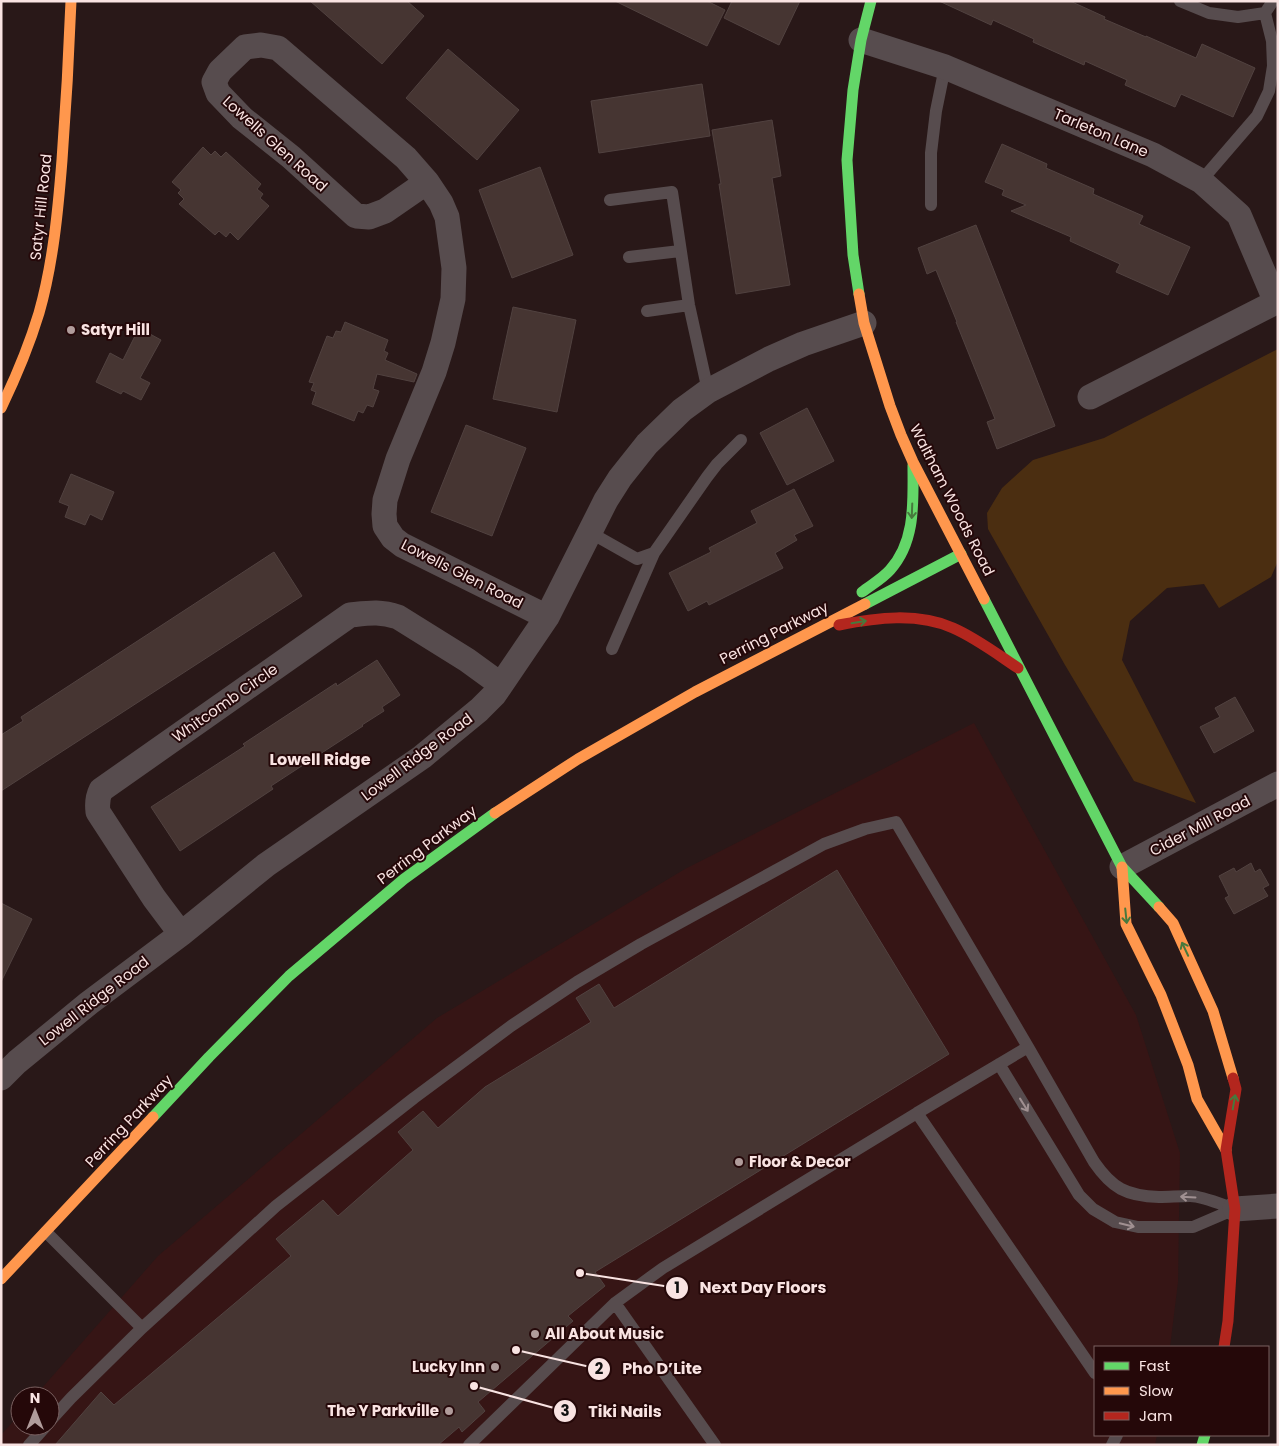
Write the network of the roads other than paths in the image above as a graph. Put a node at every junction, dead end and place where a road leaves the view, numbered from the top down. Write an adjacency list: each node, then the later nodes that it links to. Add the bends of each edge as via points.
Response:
1 (72, 1): 20 (street, Satyr Hill Road, via 56,220 46,289 25,359)
2 (871, 1): 6 (street, Waltham Woods Road)
3 (1180, 1): 5 (lane, via 1209,13 1238,17)
4 (1274, 1): 5 (lane)
5 (1265, 13): 8 (lane, via 1272,41 1269,91 1257,116)
6 (861, 40): 7 (street, Tarleton Lane); 17 (street, Waltham Woods Road, via 847,160 853,255)
7 (945, 67): 8 (street, Tarleton Lane, via 1153,155); 11 (lane, via 931,152)
8 (1201, 181): 14 (street, Tarleton Lane, via 1239,215)
9 (427, 182): 9 (street, Lowells Glen Road, via 385,211 369,217 356,216 242,118 218,93 214,82 220,71 245,47 278,48 406,158); 26 (street, Lowells Glen Road, via 447,217 454,268 453,299 434,372 398,459 385,500 385,526 402,545)
10 (610, 200): 12 (lane, via 672,192)
11 (931, 205)
12 (680, 251): 13 (lane); 15 (lane)
13 (629, 257)
14 (1277, 302): 19 (street, Tarleton Lane)
15 (689, 305): 16 (lane); 18 (lane)
16 (647, 312)
17 (864, 323): 18 (street, Lowell Ridge Road, via 803,344); 22 (street, Waltham Woods Road, via 890,406)
18 (708, 391): 23 (street, Lowell Ridge Road, via 682,410 647,444 606,500)
19 (1090, 397)
20 (1, 408)
21 (741, 440): 24 (lane, via 717,464)
22 (913, 462): 25 (street, Waltham Woods Road); 27 (street, one-way to 27, via 912,521 902,556 889,571)
23 (591, 533): 24 (lane, via 637,559); 26 (street, Lowell Ridge Road)
24 (654, 553): 28 (lane)
25 (961, 554): 27 (street, Perring Parkway); 29 (street, Waltham Woods Road)
26 (547, 617): 30 (street, Lowell Ridge Road)
27 (811, 631): 29 (street, one-way to 29, via 861,621 927,620 972,638); 41 (street, Perring Parkway, via 578,759 503,807 404,879 289,976)
28 (612, 649)
29 (1020, 668): 32 (street, Waltham Woods Road)
30 (500, 684): 33 (street, Lowell Ridge Road, via 479,710 430,751 266,865); 33 (street, Whitcomb Circle, via 398,617 374,612 350,616 101,790 98,812)
31 (1278, 784): 32 (street, Cider Mill Road)
32 (1122, 867): 38 (street, Waltham Woods Road, one-way to 38, via 1126,924 1161,995 1185,1056 1197,1099); 38 (street, Waltham Woods Road, one-way to 32, via 1236,1089 1213,1011 1173,923)
33 (181, 934): 35 (street, Lowell Ridge Road)
34 (1028, 1047): 36 (lane); 40 (lane, one-way to 34, via 1192,1196 1136,1195 1118,1188 1094,1162); 44 (lane, via 896,822 865,829 824,844 641,944 511,1026 276,1206)
35 (7, 1064)
36 (999, 1064): 37 (lane); 40 (lane, one-way to 40, via 1079,1195 1093,1209 1115,1222 1165,1228 1193,1227)
37 (917, 1113): 43 (lane, via 663,1268); 46 (lane)
38 (1226, 1150): 40 (street, Waltham Woods Road)
39 (1278, 1206): 40 (street)
40 (1235, 1209): 45 (street, Waltham Woods Road)
41 (46, 1232): 42 (street, Perring Parkway); 44 (lane)
42 (1, 1280)
43 (615, 1303): 48 (lane); 49 (lane)
44 (142, 1328): 47 (lane)
45 (1224, 1346)
46 (1094, 1372)
47 (60, 1410)
48 (468, 1445)
49 (715, 1445)

